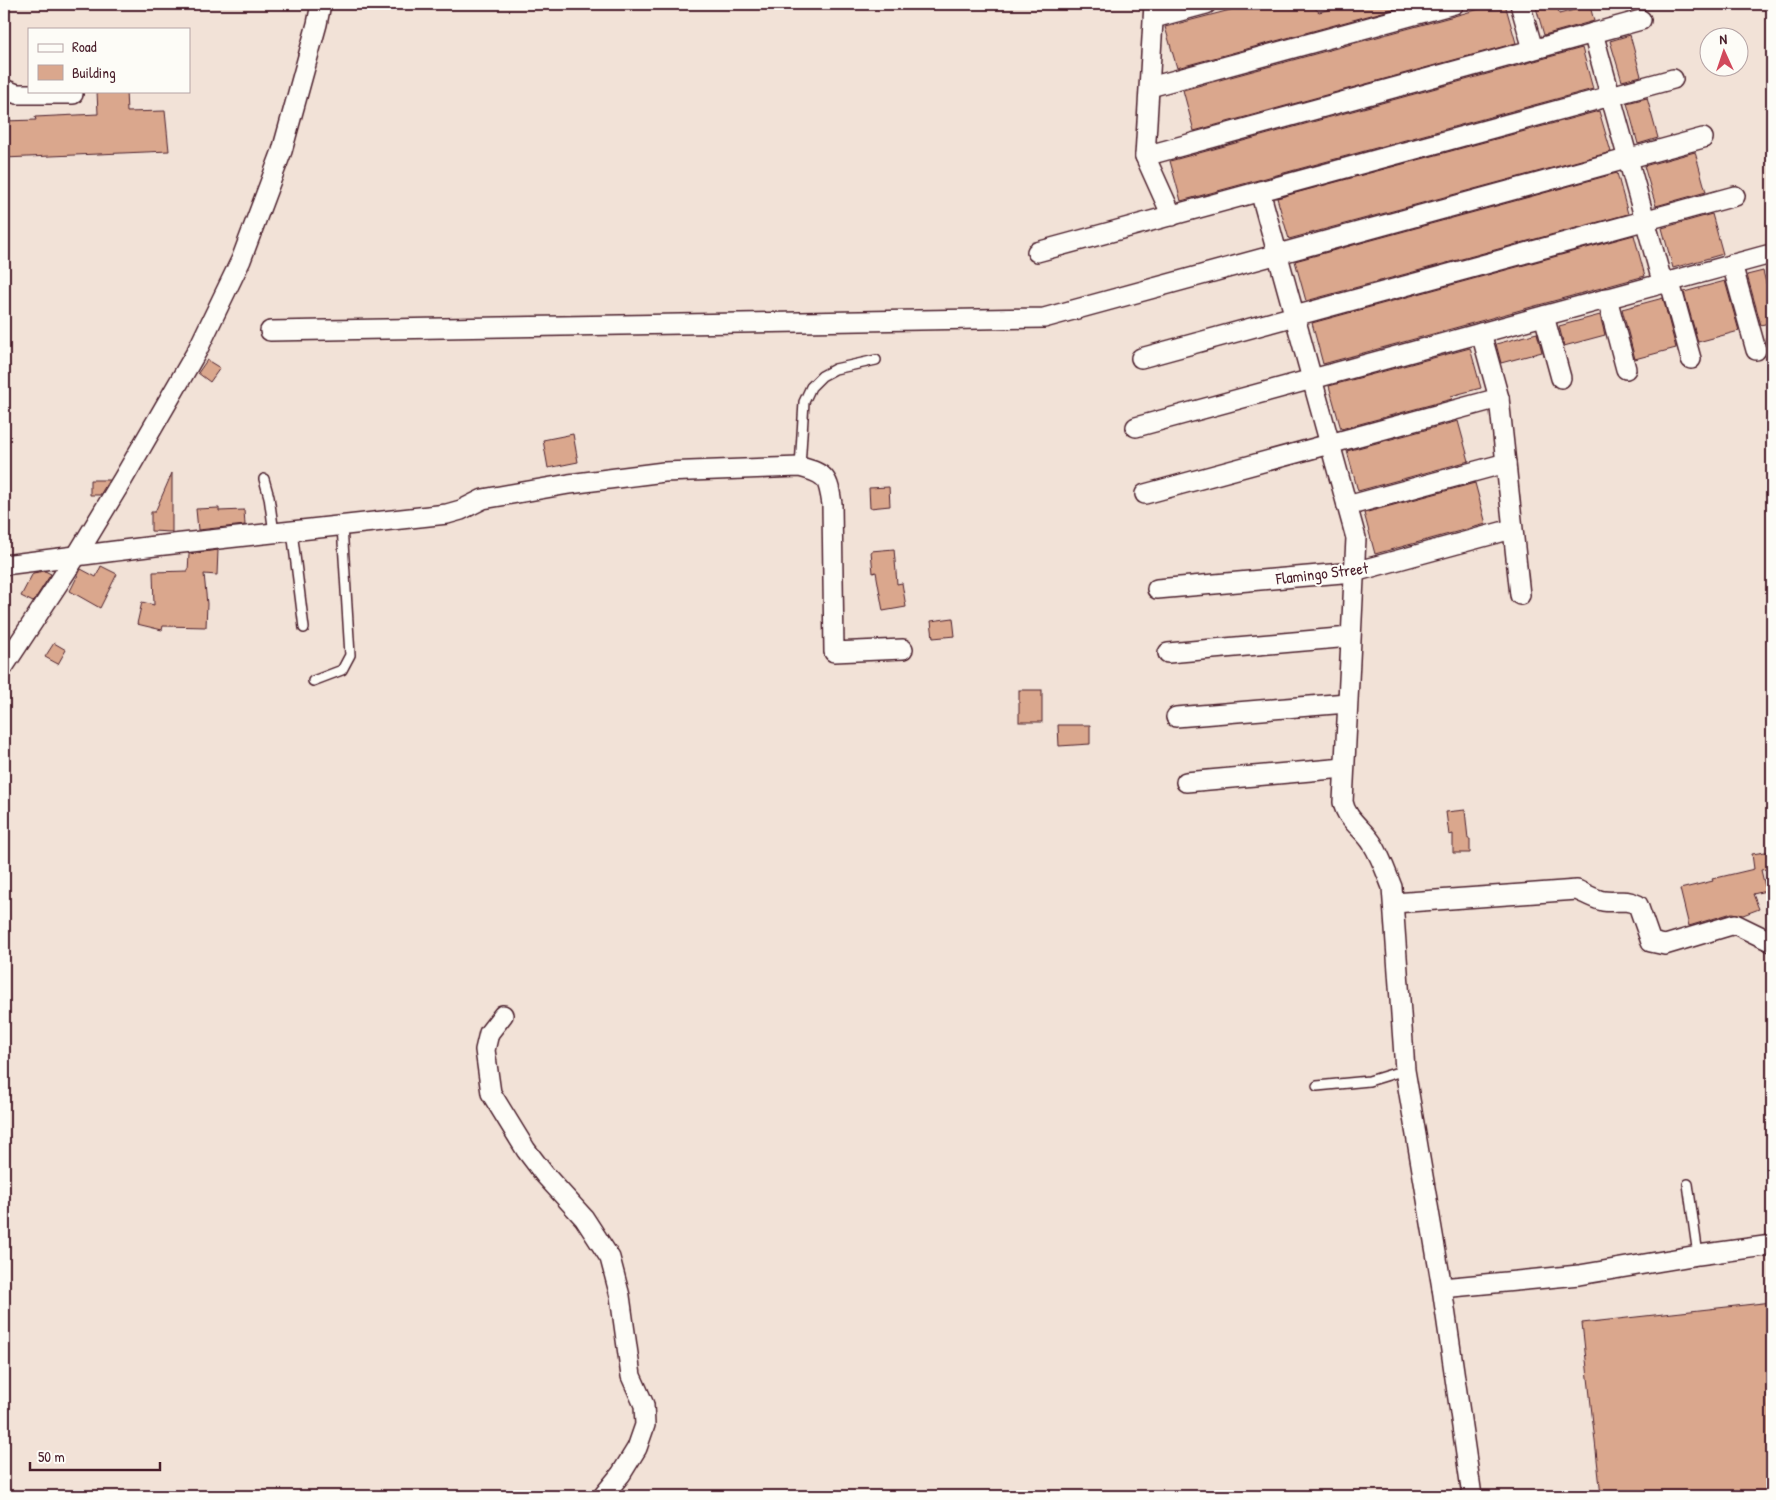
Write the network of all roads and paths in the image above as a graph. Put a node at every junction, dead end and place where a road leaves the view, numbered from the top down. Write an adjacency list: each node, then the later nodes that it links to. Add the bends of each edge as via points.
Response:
1 (320, 4): 49 (street, via 282,152 241,260 197,350)
2 (1206, 4): 5 (street)
3 (1454, 4): 10 (street)
4 (1520, 4): 8 (street)
5 (1154, 11): 10 (street)
6 (1641, 20): 7 (street)
7 (1593, 33): 8 (street); 13 (street)
8 (1533, 50): 15 (street)
9 (1673, 79): 13 (street)
10 (1150, 87): 15 (street)
11 (4, 89): 12 (street, via 17,94)
12 (73, 94)
13 (1610, 96): 16 (street); 17 (street)
14 (1703, 138): 16 (street)
15 (1145, 156): 19 (street)
16 (1628, 158): 20 (street); 22 (street)
17 (1260, 191): 19 (street); 22 (street)
18 (1735, 196): 20 (street)
19 (1172, 216): 21 (street)
20 (1645, 221): 25 (street, via 1660,274); 27 (street)
21 (1037, 252)
22 (1278, 254): 27 (street); 29 (street, via 1044,318)
23 (1767, 255): 24 (street)
24 (1732, 264): 25 (street); 31 (street)
25 (1666, 282): 26 (street); 33 (street, via 1672,290)
26 (1606, 298): 28 (street); 35 (street)
27 (1295, 316): 32 (street); 37 (street)
28 (1544, 316): 30 (street); 36 (street)
29 (270, 331)
30 (1481, 333): 37 (street); 38 (street)
31 (1756, 350)
32 (1141, 358)
33 (1691, 359)
34 (876, 360): 42 (lane, via 835,370 822,376 811,387 804,402)
35 (1626, 369)
36 (1561, 378)
37 (1312, 379): 39 (street); 40 (street)
38 (1499, 398): 40 (street); 41 (street)
39 (1136, 427)
40 (1330, 444): 44 (street); 45 (street)
41 (1506, 463): 45 (street); 47 (street)
42 (800, 467): 46 (street, via 664,472 569,484 483,499 447,514); 56 (street, via 817,471 829,483 834,652)
43 (264, 479): 48 (lane)
44 (1146, 494)
45 (1347, 506): 51 (street, via 1356,538)
46 (342, 526): 48 (street); 59 (lane, via 350,655 342,670)
47 (1512, 529): 51 (street, Flamingo Street); 53 (street)
48 (283, 532): 49 (street); 54 (lane)
49 (77, 555): 50 (street); 58 (street)
50 (4, 565)
51 (1354, 572): 52 (street, Flamingo Street); 55 (street)
52 (1158, 589)
53 (1520, 595)
54 (304, 628)
55 (1350, 637): 57 (street); 60 (street)
56 (903, 649)
57 (1168, 653)
58 (4, 666)
59 (314, 681)
60 (1347, 703): 61 (street); 62 (street)
61 (1176, 717)
62 (1344, 768): 63 (street); 64 (street, via 1344,806 1382,860)
63 (1186, 782)
64 (1394, 903): 65 (street, via 1577,890 1600,900 1628,900 1638,905 1651,942 1665,945 1735,924); 67 (street)
65 (1772, 942)
66 (502, 1015): 73 (street, via 488,1033 486,1050 491,1093 526,1150 584,1218 610,1258 620,1296 631,1376 644,1405 645,1425 637,1448)
67 (1405, 1070): 68 (lane, via 1369,1081); 72 (street)
68 (1317, 1086)
69 (1688, 1184): 71 (lane)
70 (1772, 1245): 71 (street)
71 (1698, 1256): 72 (street, via 1580,1275)
72 (1442, 1288): 74 (street)
73 (603, 1496)
74 (1472, 1496)

